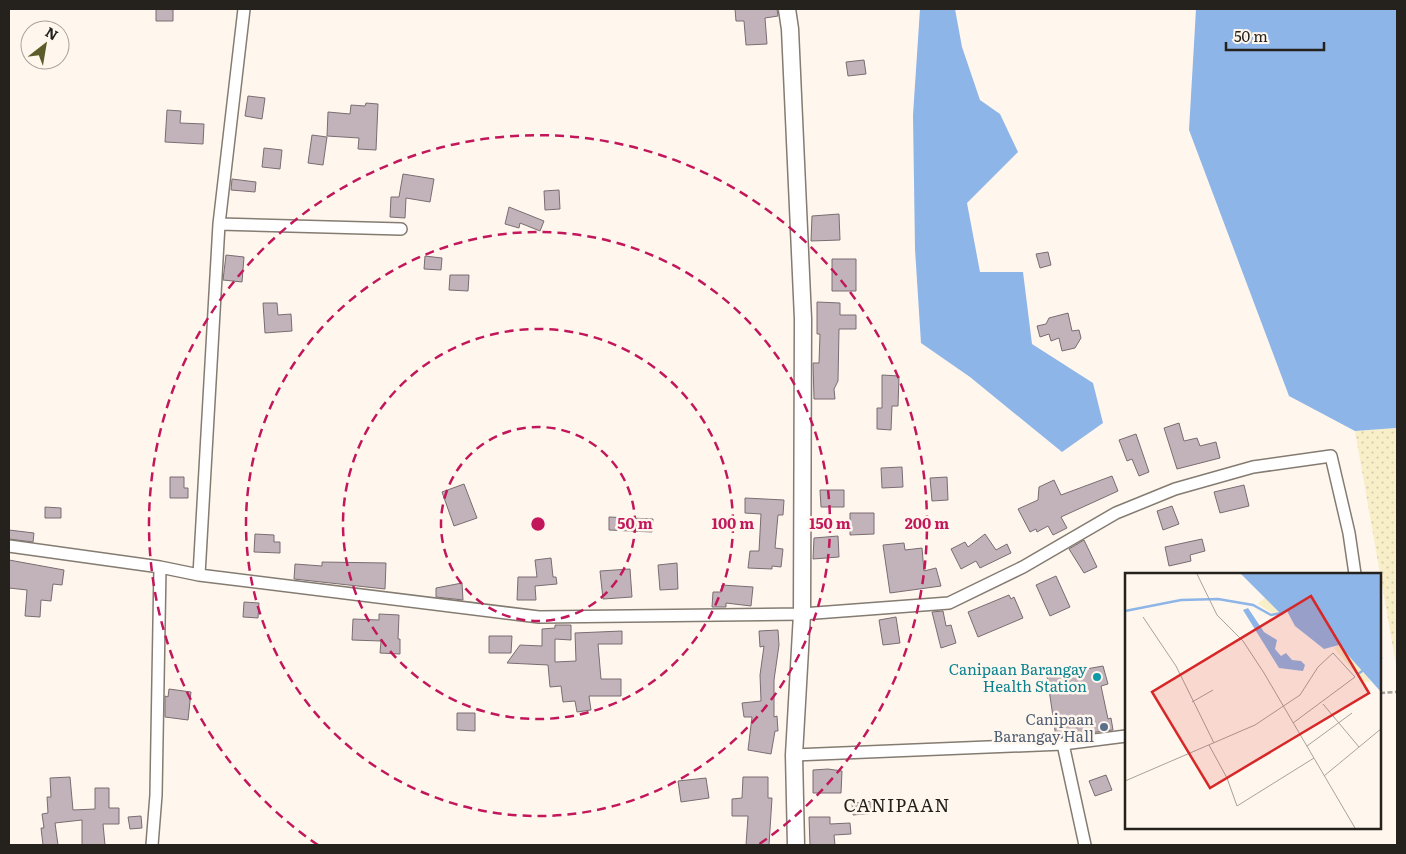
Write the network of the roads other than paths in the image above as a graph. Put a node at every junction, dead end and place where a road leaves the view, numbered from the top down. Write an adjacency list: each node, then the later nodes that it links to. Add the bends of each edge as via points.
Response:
1 (244, 9): 3 (street)
2 (787, 9): 9 (main road, via 804,319)
3 (219, 224): 4 (street); 8 (street)
4 (401, 230)
5 (9, 546): 6 (street)
6 (160, 567): 8 (street); 13 (street, via 156,796)
7 (1355, 573): 9 (street, via 1331,456 1253,467 1175,488 1116,513 1023,567 949,603)
8 (199, 575): 9 (street, via 539,617)
9 (802, 614): 12 (main road)
10 (1125, 736): 11 (street)
11 (1063, 744): 12 (street); 15 (street)
12 (794, 755): 14 (main road)
13 (152, 845)
14 (796, 845)
15 (1085, 845)

